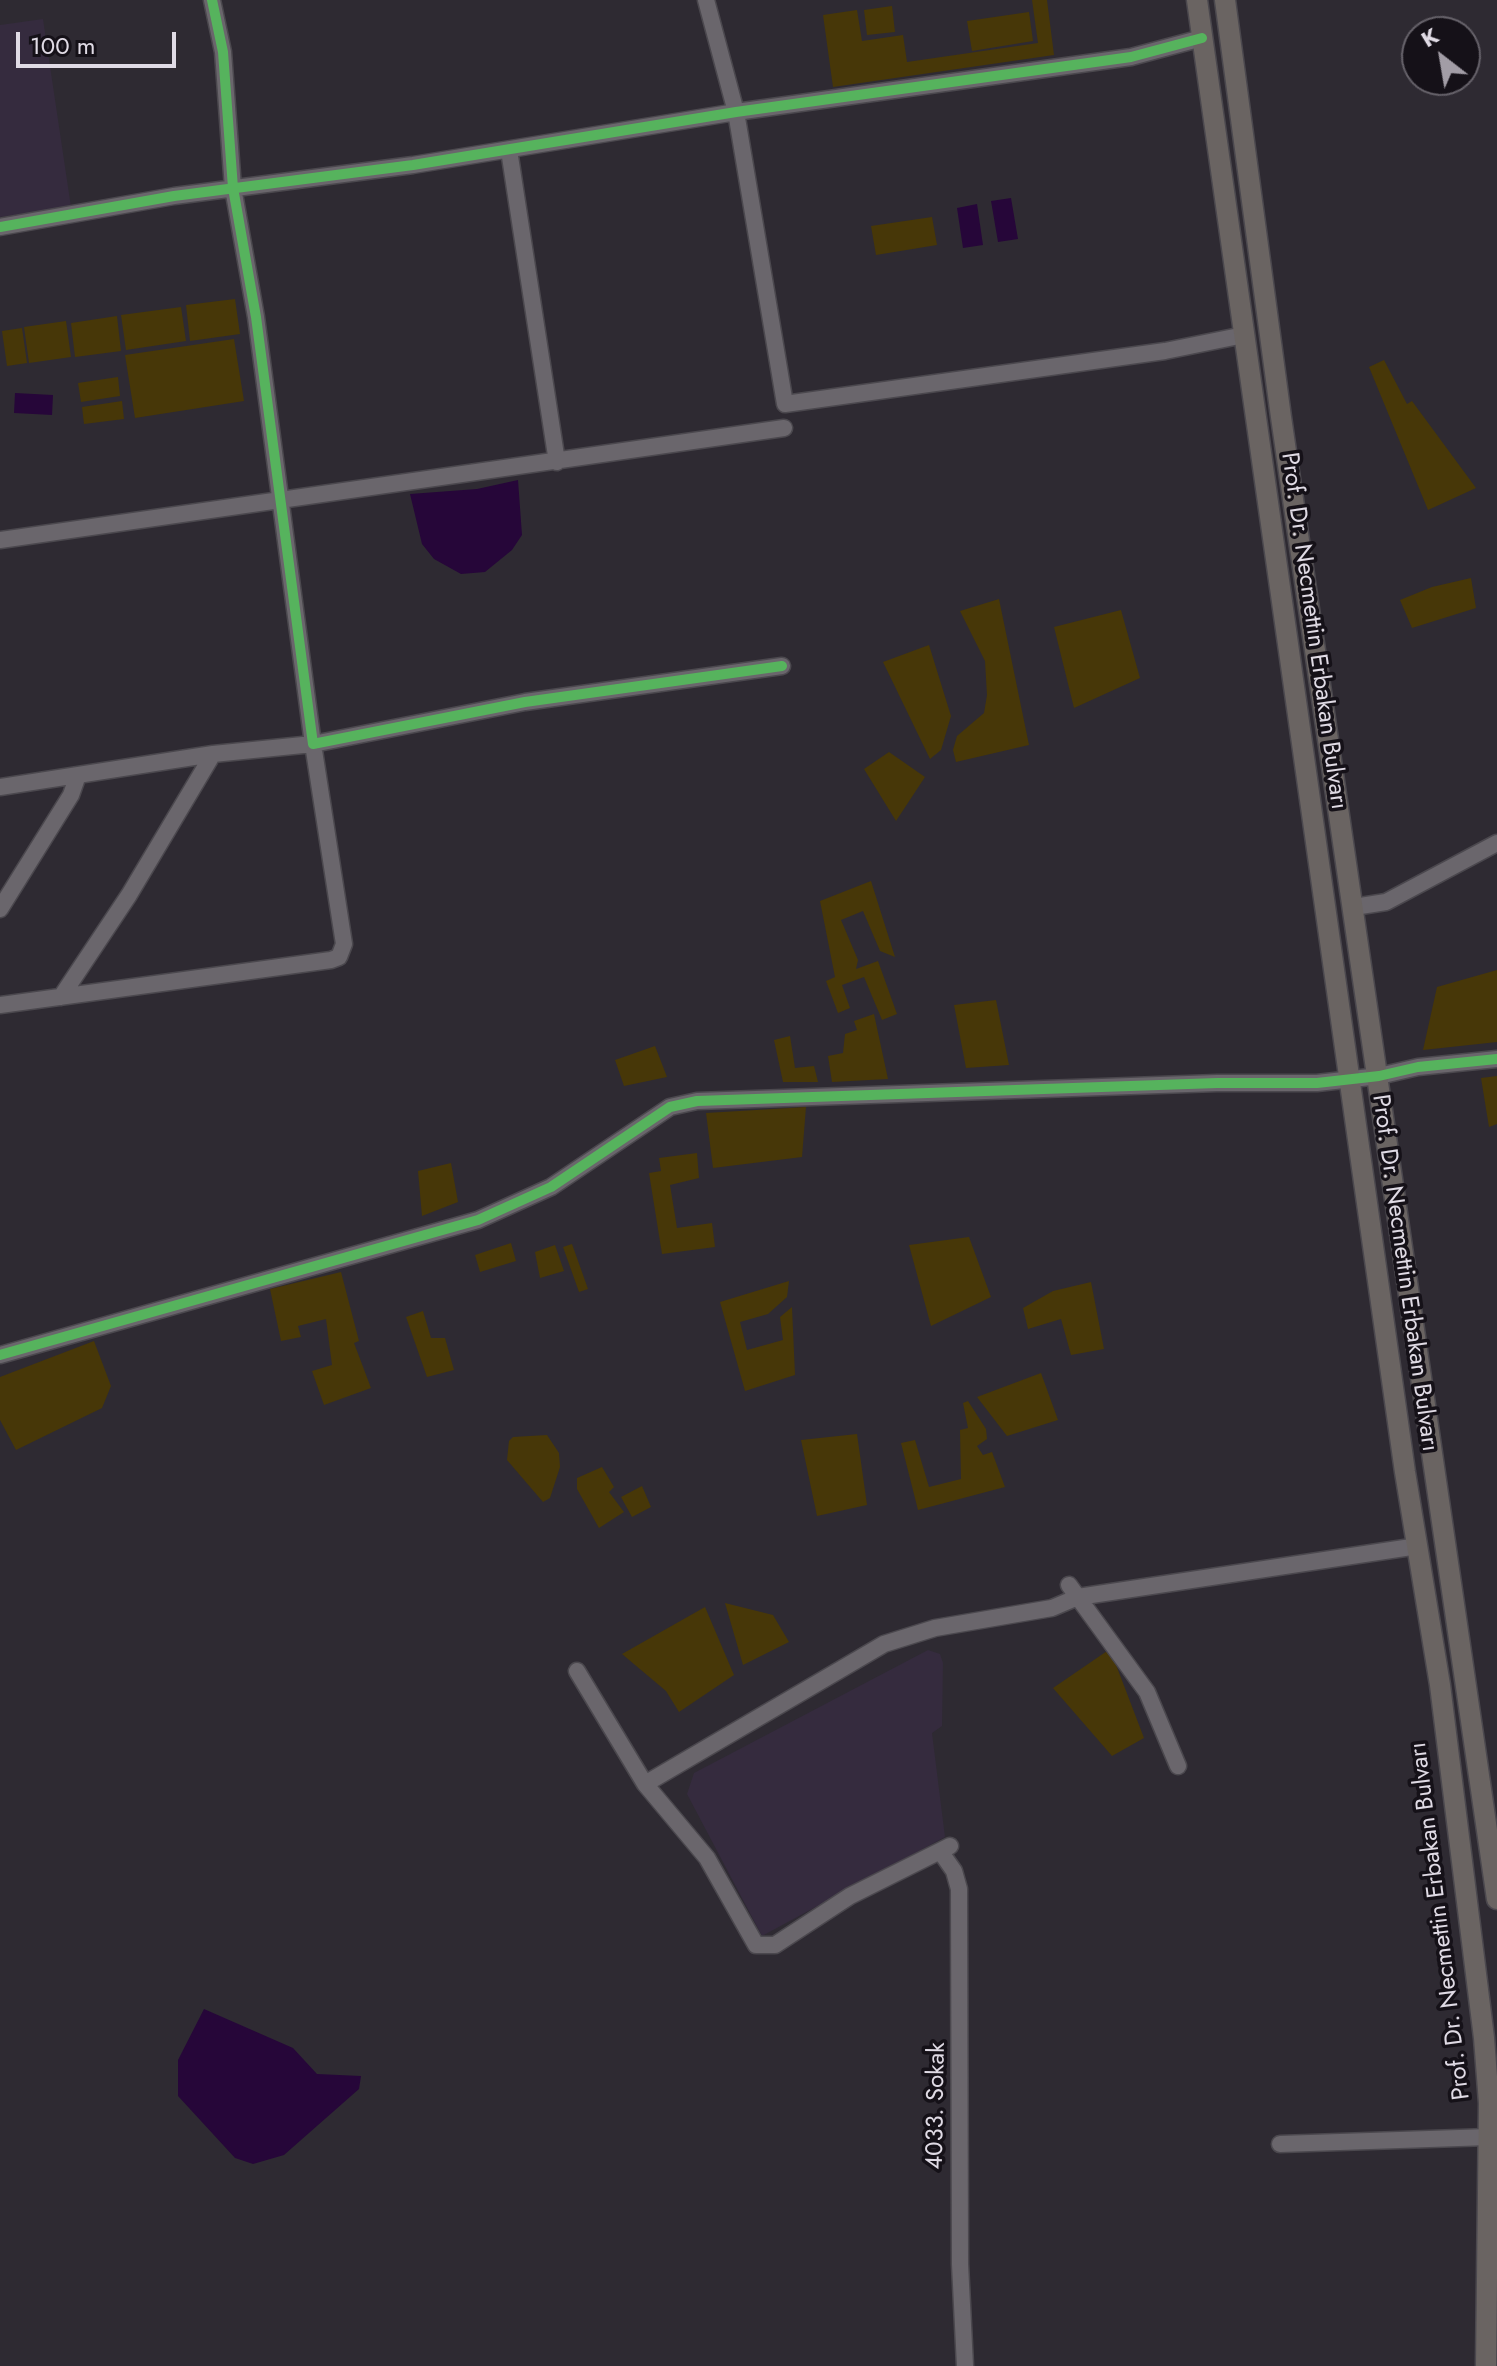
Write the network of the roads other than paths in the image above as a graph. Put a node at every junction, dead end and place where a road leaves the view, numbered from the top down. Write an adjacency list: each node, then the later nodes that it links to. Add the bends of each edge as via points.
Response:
1 (212, 0): 8 (street, via 223,52)
2 (706, 0): 6 (street)
3 (1197, 0): 5 (main road, Prof. Dr. Necmettin Erbakan Bulvarı)
4 (1225, 0): 21 (main road, Prof. Dr. Necmettin Erbakan Bulvarı)
5 (1202, 38): 6 (street, via 1131,57); 10 (main road, Prof. Dr. Necmettin Erbakan Bulvarı)
6 (736, 112): 7 (street); 10 (street, via 785,404 1165,351)
7 (509, 150): 8 (street); 12 (street)
8 (233, 188): 9 (street); 13 (street, via 256,317)
9 (0, 227)
10 (1244, 335): 27 (main road, Prof. Dr. Necmettin Erbakan Bulvarı)
11 (784, 428): 12 (street)
12 (557, 462): 13 (street)
13 (278, 502): 14 (street); 16 (street)
14 (0, 540)
15 (782, 666): 16 (street, via 525,702)
16 (313, 744): 17 (street); 23 (street, via 344,944 339,957)
17 (213, 754): 18 (street); 23 (street)
18 (78, 775): 19 (street); 22 (street, via 71,795)
19 (0, 787)
20 (1497, 843): 21 (street, via 1386,902)
21 (1354, 907): 26 (main road, Prof. Dr. Necmettin Erbakan Bulvarı)
22 (0, 909)
23 (61, 997): 24 (street)
24 (0, 1005)
25 (1497, 1059): 26 (street)
26 (1379, 1076): 27 (street); 34 (main road, Prof. Dr. Necmettin Erbakan Bulvarı)
27 (1351, 1081): 28 (street, via 697,1101 670,1107 551,1187 478,1220); 29 (main road, Prof. Dr. Necmettin Erbakan Bulvarı)
28 (0, 1355)
29 (1418, 1546): 30 (street); 35 (main road, Prof. Dr. Necmettin Erbakan Bulvarı, via 1484,2038)
30 (1074, 1591): 32 (street, via 1147,1692); 33 (street, via 1052,1608 935,1628 884,1644)
31 (577, 1671): 33 (street)
32 (1178, 1766)
33 (645, 1784): 37 (street, 4033. Sokak, via 707,1858 756,1945 764,1948 850,1896 945,1849 959,1889)
34 (1497, 1899)
35 (1489, 2137): 36 (street); 38 (main road, Prof. Dr. Necmettin Erbakan Bulvarı)
36 (1280, 2144)
37 (965, 2366)
38 (1486, 2366)

